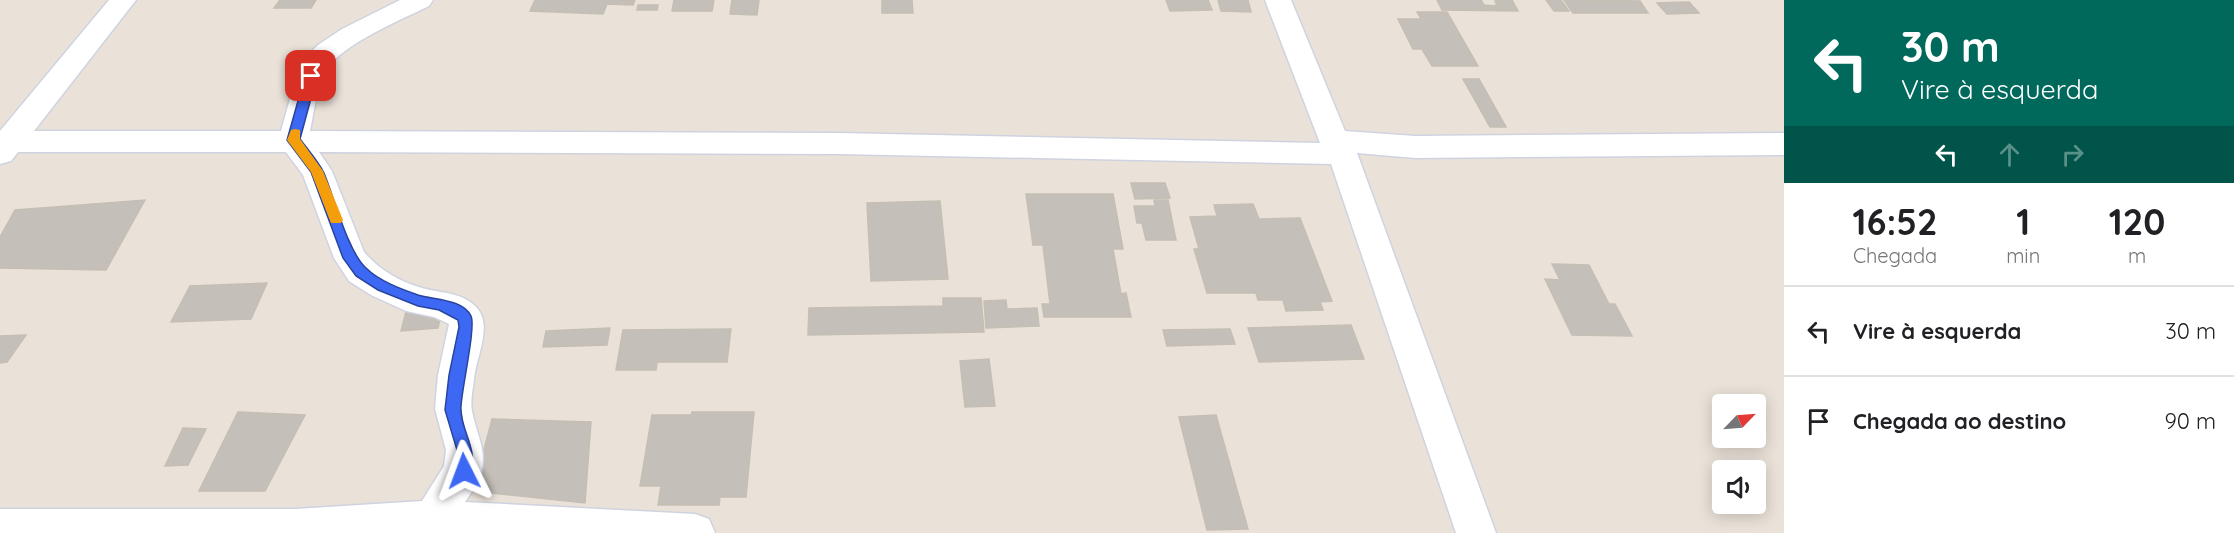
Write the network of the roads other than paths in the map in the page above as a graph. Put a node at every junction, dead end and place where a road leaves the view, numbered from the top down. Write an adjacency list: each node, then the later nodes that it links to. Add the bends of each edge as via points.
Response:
1 (123, 0): 6 (street)
2 (420, 0): 4 (street, via 339,43 319,60)
3 (1278, 0): 7 (street)
4 (293, 140): 6 (street); 7 (street); 8 (street, via 316,171 350,258 361,272 383,286 418,301 443,304 465,318 466,335 456,375 453,410 465,450 464,471)
5 (1784, 144): 7 (street)
6 (3, 145)
7 (1338, 147): 12 (street)
8 (433, 519): 10 (street); 11 (street)
9 (0, 528): 10 (street)
10 (295, 530)
11 (695, 533)
12 (1476, 533)

